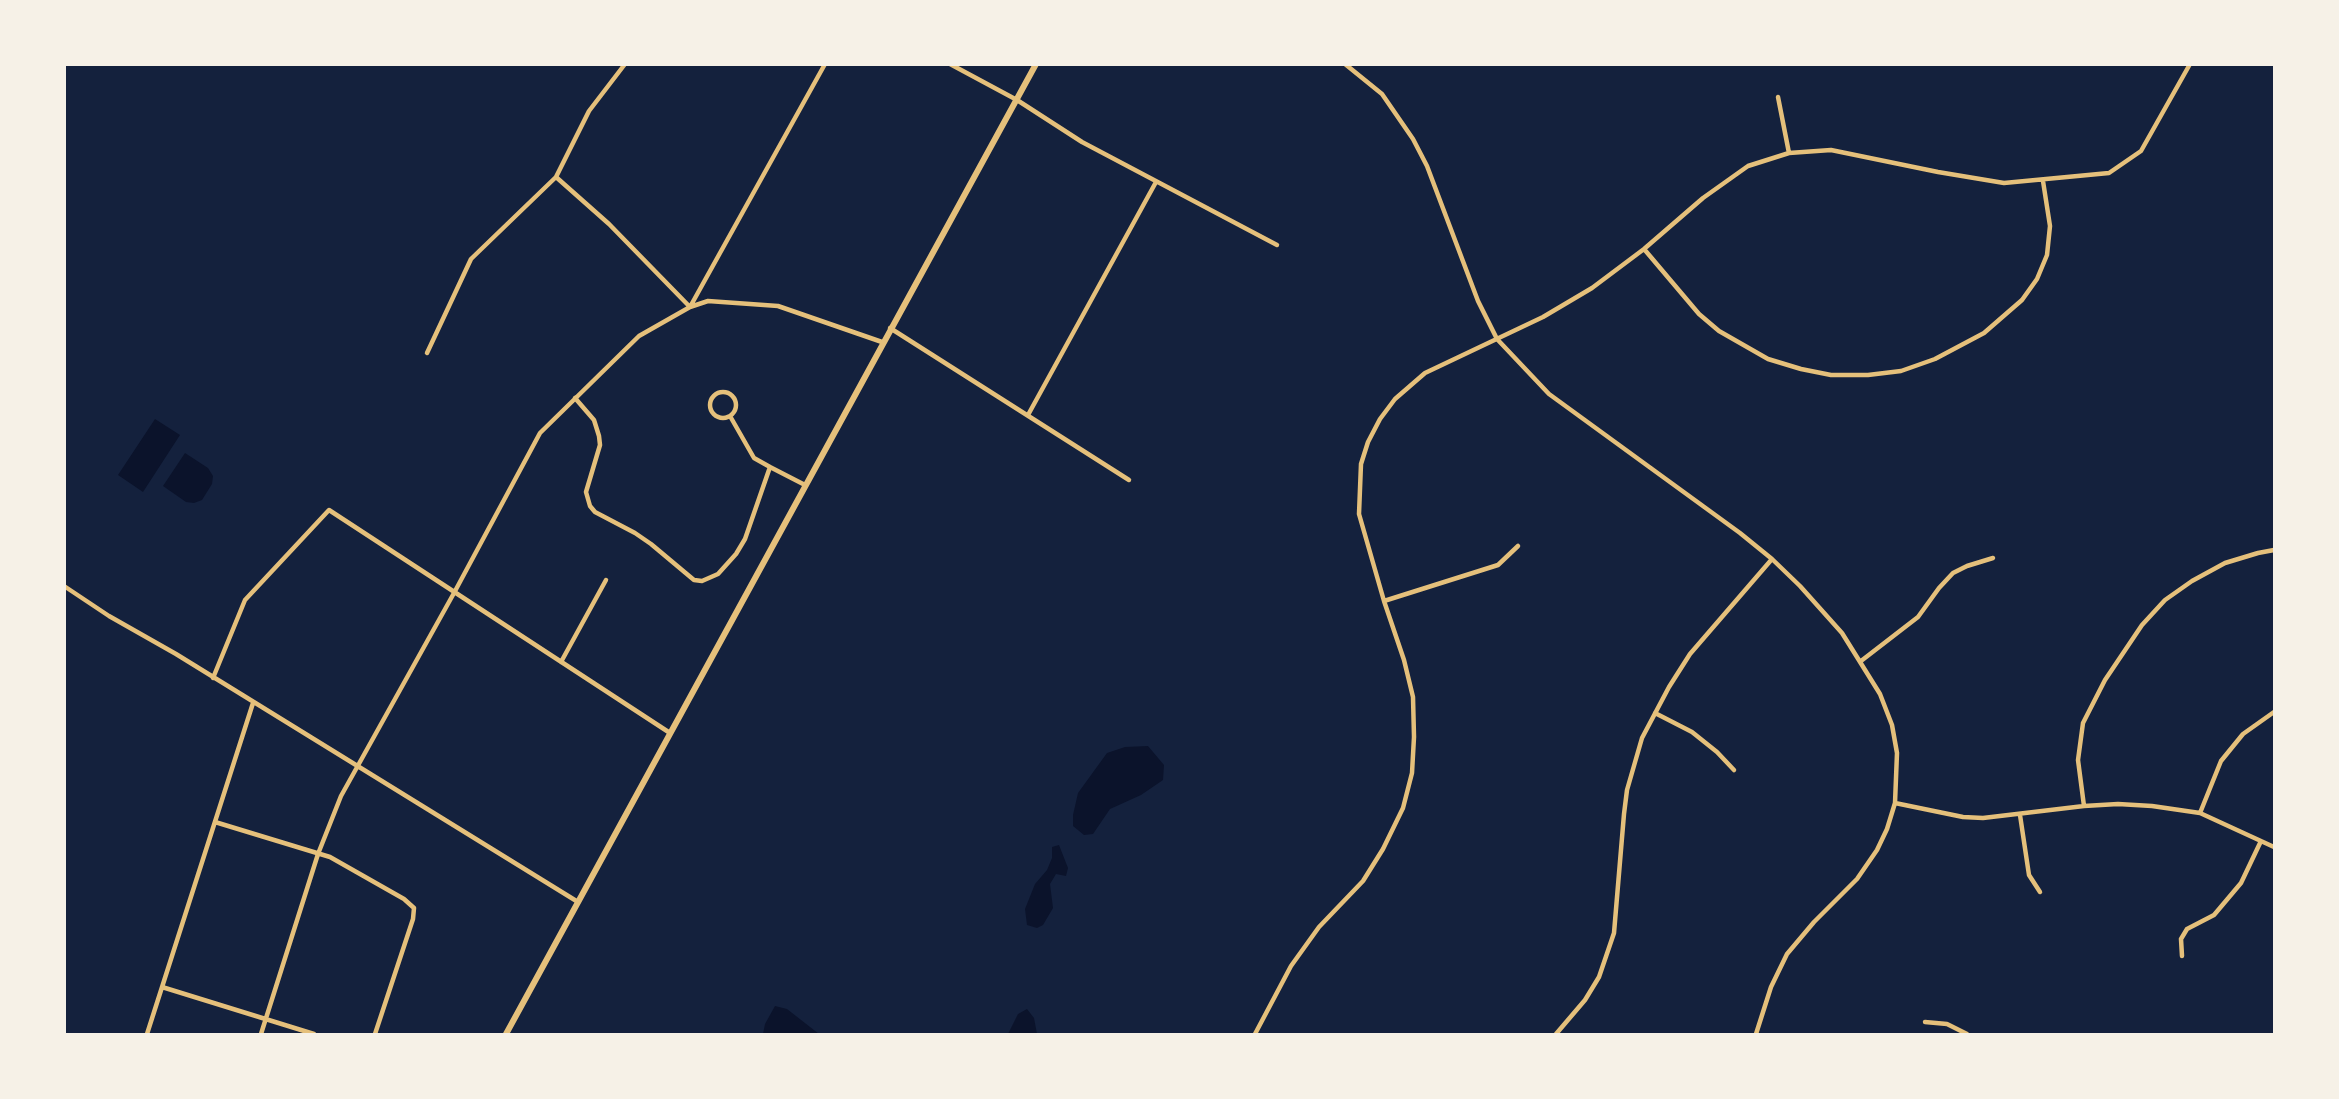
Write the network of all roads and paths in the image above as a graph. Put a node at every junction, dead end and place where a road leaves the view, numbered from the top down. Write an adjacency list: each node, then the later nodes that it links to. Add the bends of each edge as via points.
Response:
1 (625, 64): 10 (street, via 589,111)
2 (825, 64): 15 (street)
3 (950, 64): 8 (street)
4 (1036, 64): 8 (main road)
5 (1345, 64): 17 (street, via 1382,94 1413,139)
6 (2190, 64): 11 (street, via 2141,151 2109,173)
7 (1778, 98): 9 (street)
8 (1017, 100): 12 (street, via 1082,142); 16 (main road)
9 (1789, 153): 11 (street, via 1832,150 2004,183); 14 (street, via 1748,166 1724,181)
10 (556, 177): 15 (street, via 609,224); 19 (street, via 471,259)
11 (2043, 181): 14 (street, via 2050,226 2047,255 2022,300 1984,333 1935,359 1901,371 1831,375 1768,359 1719,331 1699,314)
12 (1156, 182): 13 (street); 21 (street)
13 (1278, 245)
14 (1644, 249): 17 (street, via 1570,302)
15 (690, 308): 18 (street, via 708,301 778,306); 20 (street, via 643,333)
16 (890, 328): 18 (main road); 21 (street)
17 (1497, 339): 29 (street, via 1549,394); 33 (street, via 1425,373 1411,384 1380,418 1368,442 1361,464 1359,514)
18 (882, 342): 25 (main road)
19 (427, 353)
20 (575, 398): 23 (street, via 594,420 599,436 600,446 586,492 590,506 651,544 694,580 718,574 736,554); 32 (street, via 540,433)
21 (1028, 415): 24 (street)
22 (730, 416): 22 (street, via 722,418 712,412 710,404 716,394 724,393 734,399 736,406); 23 (street, via 754,458)
23 (770, 467): 25 (street)
24 (1129, 480)
25 (805, 485): 40 (main road)
26 (1518, 546): 33 (street, via 1498,565)
27 (2274, 550): 44 (street, via 2225,563 2192,581 2165,600 2142,625 2105,680 2083,723 2078,760)
28 (1993, 558): 34 (street, via 1953,573 1918,617)
29 (1772, 559): 34 (street, via 1824,611); 39 (street, via 1690,654)
30 (606, 580): 35 (street)
31 (64, 586): 36 (street)
32 (454, 593): 35 (street); 36 (street, via 329,510 245,600); 41 (street)
33 (1384, 601): 62 (street, via 1413,697 1412,772 1403,807 1363,881 1319,927 1291,966)
34 (1861, 661): 43 (street, via 1892,724 1897,753)
35 (561, 662): 40 (street)
36 (213, 678): 37 (street)
37 (253, 703): 41 (street); 47 (street)
38 (2274, 712): 45 (street, via 2243,734 2221,761)
39 (1655, 713): 42 (street, via 1692,732); 63 (street, via 1642,738 1627,790 1614,933 1608,955 1585,1000)
40 (670, 733): 52 (main road)
41 (358, 766): 50 (street, via 341,795); 52 (street)
42 (1734, 770)
43 (1895, 803): 46 (street, via 1963,817); 64 (street, via 1887,829 1867,867 1787,954 1771,987)
44 (2084, 806): 45 (street, via 2152,806); 46 (street)
45 (2200, 813): 48 (street)
46 (2020, 815): 51 (street, via 2029,875)
47 (215, 822): 50 (street); 54 (street)
48 (2261, 841): 49 (street); 53 (street, via 2241,883 2228,899 2214,915 2187,929 2181,939)
49 (2274, 847)
50 (318, 854): 55 (street); 60 (street, via 330,857 414,908)
51 (2040, 892)
52 (578, 902): 61 (main road)
53 (2182, 956)
54 (162, 987): 55 (street); 57 (street)
55 (265, 1020): 58 (street); 59 (street)
56 (1925, 1022): 65 (street, via 1947,1024)
57 (147, 1035)
58 (261, 1035)
59 (314, 1035)
60 (375, 1035)
61 (506, 1035)
62 (1255, 1035)
63 (1556, 1035)
64 (1756, 1035)
65 (1967, 1035)

